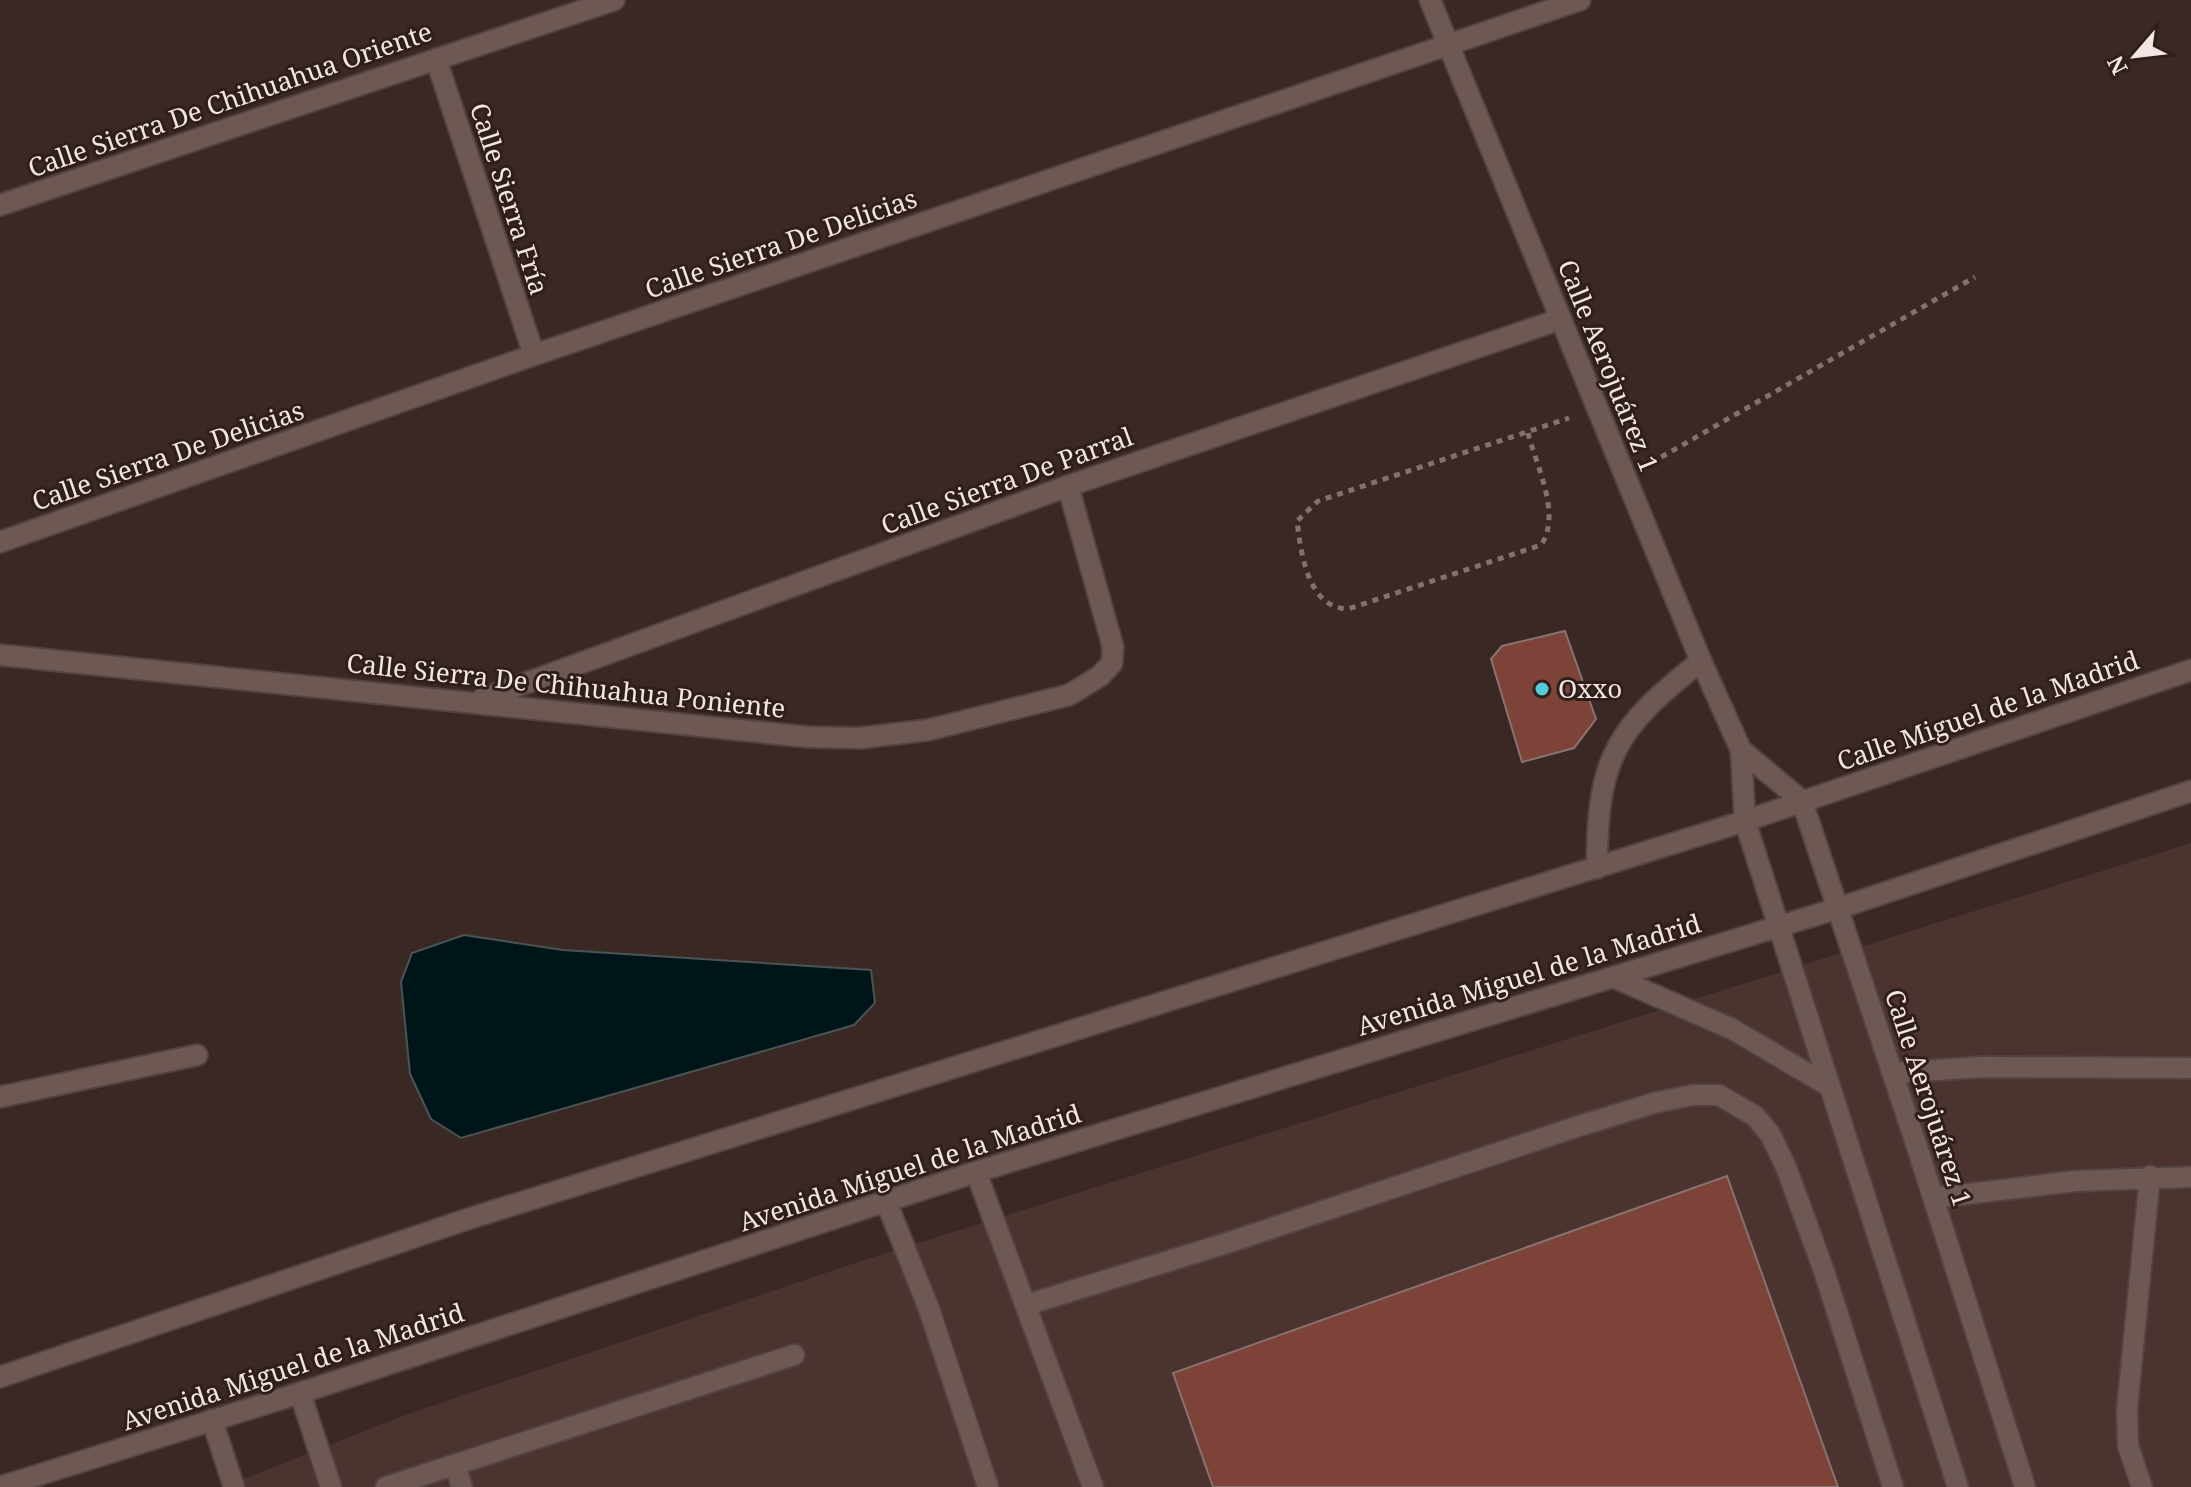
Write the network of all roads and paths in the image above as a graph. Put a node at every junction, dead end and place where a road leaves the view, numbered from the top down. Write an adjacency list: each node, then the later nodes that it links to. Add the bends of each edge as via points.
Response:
1 (614, 0): 5 (street, Calle Sierra De Chihuahua Oriente)
2 (1430, 0): 4 (street, Calle Aerojuárez 1)
3 (1580, 0): 4 (street, Calle Sierra De Delicias)
4 (1448, 43): 8 (street, Calle Aerojuárez 1); 9 (street, Calle Sierra De Delicias)
5 (436, 59): 6 (street, Calle Sierra De Chihuahua Oriente); 9 (street, Calle Sierra Fría)
6 (0, 205)
7 (1975, 277): 12 (path)
8 (1561, 319): 10 (street, Calle Aerojuárez 1); 13 (street, Calle Sierra De Parral)
9 (534, 355): 14 (street, Calle Sierra De Delicias)
10 (1598, 408): 11 (path); 12 (street, Calle Aerojuárez 1)
11 (1528, 433): 11 (path, via 1550,515 1541,545 1348,609 1333,609 1322,600 1300,544 1297,521 1304,511 1318,501)
12 (1626, 477): 16 (street, Calle Aerojuárez 1)
13 (1068, 486): 18 (street, Calle Sierra De Parral); 18 (street, Calle Sierra De Chihuahua Poniente, via 1113,647 1112,663 1069,695 928,730 860,738)
14 (0, 542)
15 (0, 655): 18 (street, Calle Sierra De Chihuahua Poniente)
16 (1701, 661): 19 (street, Calle Aerojuárez 1); 23 (street, via 1644,708 1617,745 1601,803)
17 (2191, 670): 21 (street, Calle Miguel de la Madrid)
18 (475, 701)
19 (1741, 750): 21 (street, Calle Aerojuárez 1); 22 (street, Calle Aerojuárez 1)
20 (2191, 791): 24 (street)
21 (1802, 801): 22 (street); 24 (street, Calle Aerojuárez 1)
22 (1745, 821): 23 (street); 25 (street, Calle Aerojuárez 1)
23 (1597, 868): 39 (street, via 486,1213)
24 (1839, 908): 25 (street, Avenida Miguel de la Madrid); 29 (street, Calle Aerojuárez 1)
25 (1779, 925): 26 (street, Avenida Miguel de la Madrid); 30 (street, Calle Aerojuárez 1)
26 (1613, 977): 30 (street, via 1732,1029); 32 (street, Avenida Miguel de la Madrid)
27 (197, 1055): 31 (street)
28 (2191, 1068): 29 (street, via 1981,1067)
29 (1893, 1073): 35 (street, Calle Aerojuárez 1)
30 (1829, 1086): 51 (street, Calle Aerojuárez 1)
31 (0, 1097)
32 (976, 1172): 36 (street, Avenida Miguel de la Madrid); 37 (street)
33 (2150, 1176): 34 (street); 35 (street); 53 (street, via 2127,1409 2128,1446)
34 (2191, 1177)
35 (1934, 1198): 52 (street, Calle Aerojuárez 1)
36 (886, 1201): 40 (street, Avenida Miguel de la Madrid); 48 (street, via 929,1309)
37 (1026, 1305): 49 (street); 50 (street, via 1654,1103 1719,1095 1755,1116 1786,1167)
38 (794, 1355): 42 (street)
39 (0, 1377)
40 (300, 1393): 41 (street, Avenida Miguel de la Madrid); 45 (street)
41 (212, 1420): 43 (street, Avenida Miguel de la Madrid); 44 (street)
42 (455, 1465): 46 (street); 47 (street)
43 (0, 1487)
44 (234, 1487)
45 (331, 1487)
46 (386, 1487)
47 (462, 1487)
48 (988, 1487)
49 (1093, 1487)
50 (1893, 1487)
51 (1958, 1487)
52 (2025, 1487)
53 (2142, 1487)

